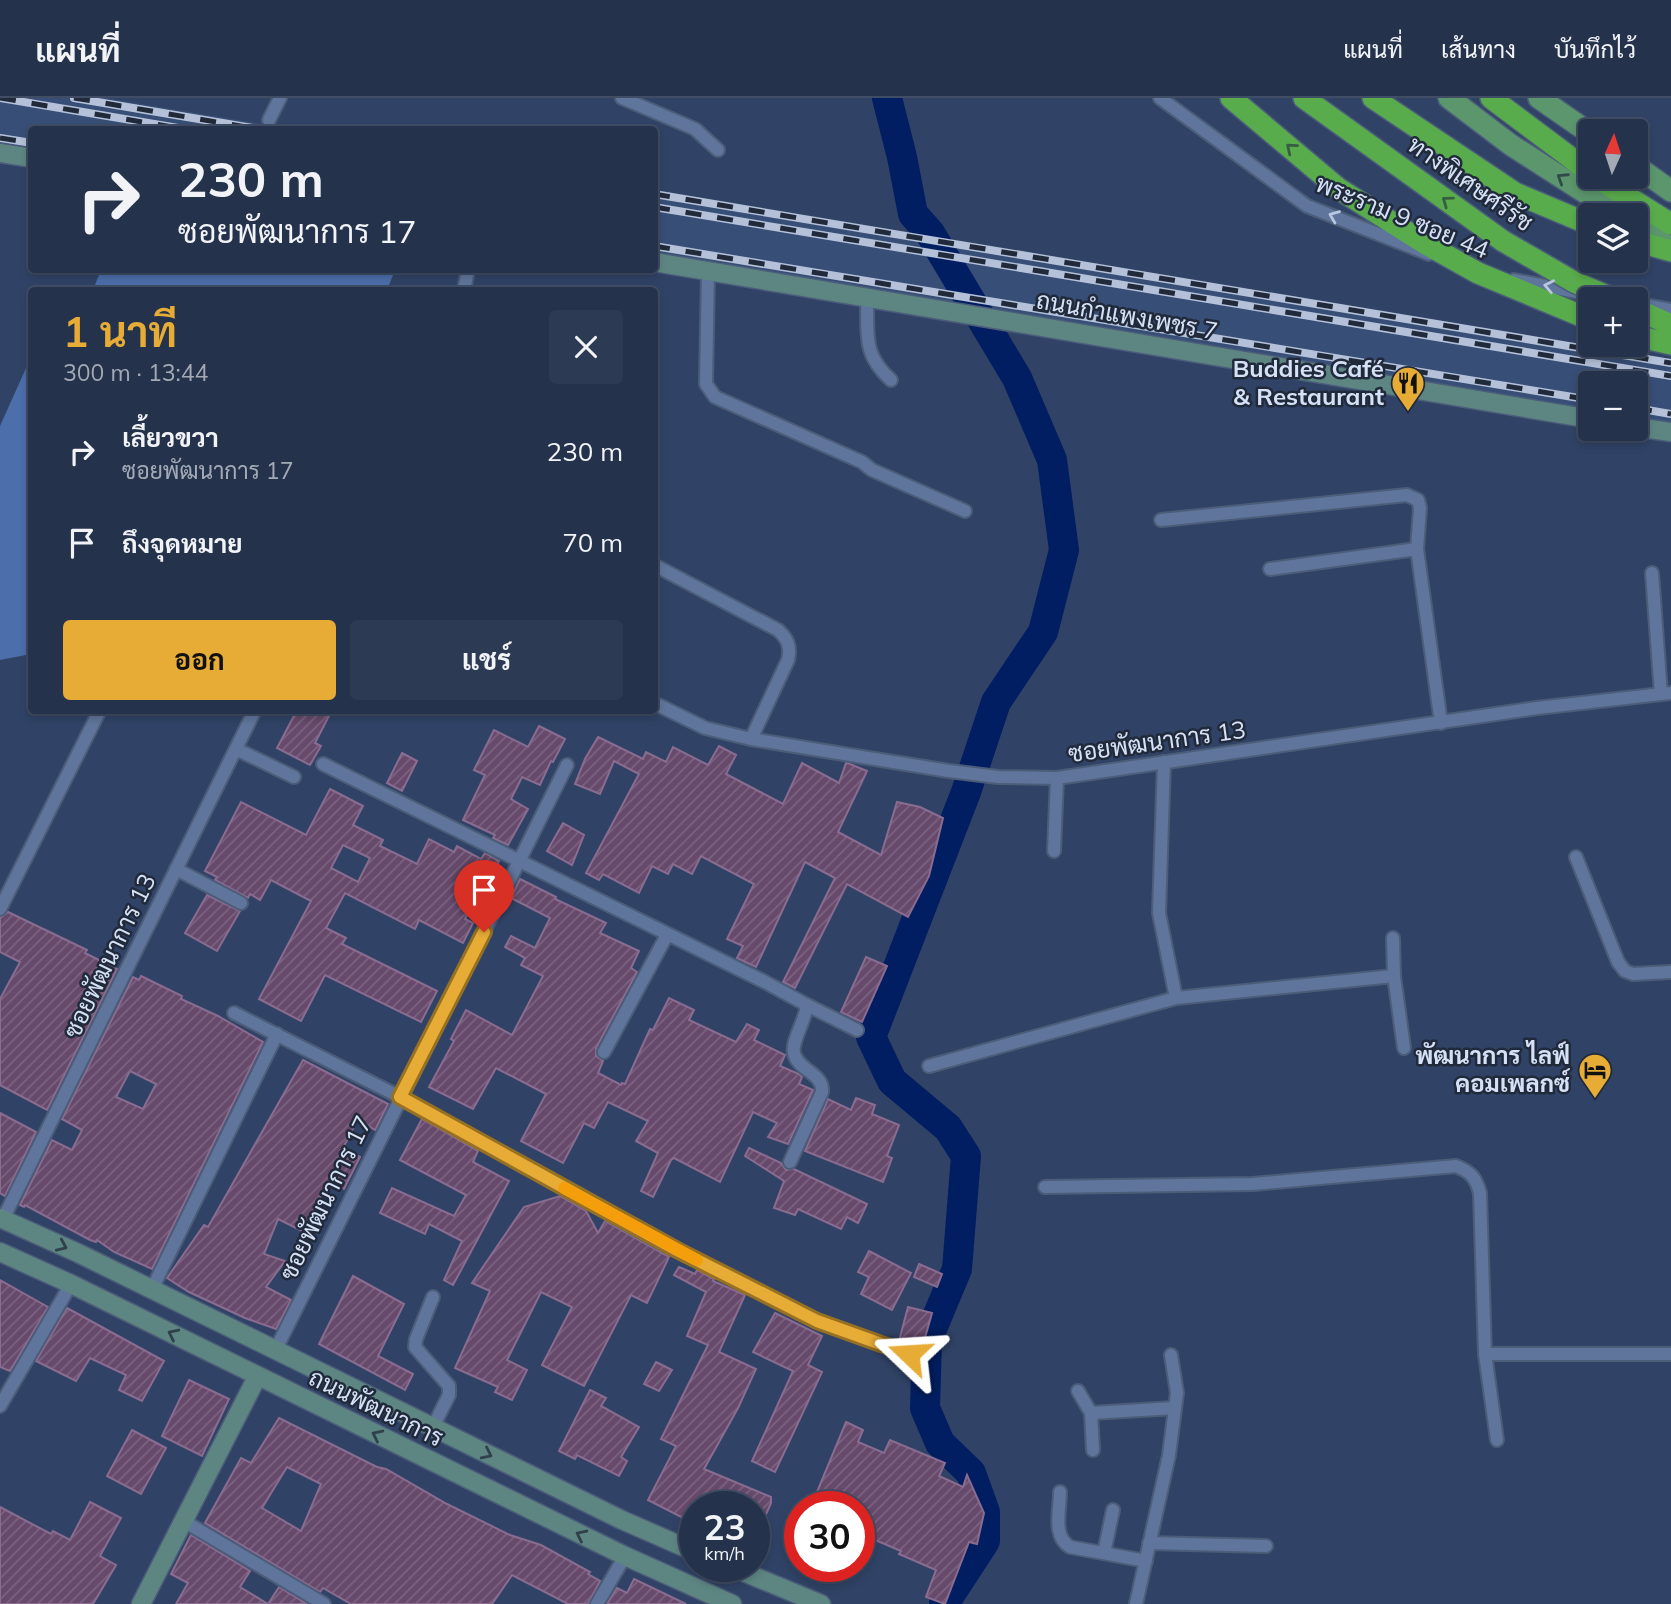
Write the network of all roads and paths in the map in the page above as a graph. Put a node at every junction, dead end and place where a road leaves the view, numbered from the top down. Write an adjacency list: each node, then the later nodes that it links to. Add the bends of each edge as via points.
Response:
1 (280, 98): 10 (street)
2 (622, 98): 12 (street, via 695,129)
3 (1160, 98): 27 (street, พระราม 9 ซอย 44, one-way to 3, via 1307,206)
4 (1231, 98): 27 (highway, one-way to 4, via 1339,188)
5 (1304, 98): 28 (highway, ทางพิเศษศรีรัช, one-way to 5, bridge, via 1503,242)
6 (1373, 98): 20 (highway, via 1515,192)
7 (1449, 98): 19 (main road, one-way to 7, via 1511,145)
8 (1491, 98): 15 (highway)
9 (1539, 98): 11 (main road)
10 (269, 120)
11 (1578, 125)
12 (718, 150)
13 (0, 153): 14 (main road)
14 (28, 157)
15 (1578, 163)
16 (1648, 175): 18 (main road)
17 (1615, 189): 21 (highway)
18 (1671, 191)
19 (1601, 203)
20 (1578, 219)
21 (1671, 224)
22 (1648, 234): 24 (main road)
23 (1648, 243): 24 (highway)
24 (1671, 250)
25 (658, 263): 26 (main road, ถนนกำแพงเพชร 7)
26 (708, 271): 30 (main road, ถนนกำแพงเพชร 7); 42 (street, via 706,384 715,397)
27 (1478, 273): 29 (street, พระราม 9 ซอย 44, one-way to 27); 34 (highway)
28 (1586, 287)
29 (1578, 292)
30 (867, 298): 38 (street, via 868,347 876,367); 39 (main road, ถนนกำแพงเพชร 7)
31 (1648, 305): 32 (street)
32 (1671, 310)
33 (1648, 314): 35 (highway)
34 (1578, 315)
35 (1671, 325)
36 (1648, 339): 37 (highway)
37 (1671, 344)
38 (891, 380)
39 (1578, 417)
40 (1648, 429): 41 (main road)
41 (1671, 432)
42 (965, 511)
43 (1161, 520): 44 (street, via 1407,495 1418,500 1420,508)
44 (1416, 549): 46 (street); 52 (street)
45 (658, 567): 53 (street, via 778,630 789,642 788,660)
46 (1270, 569)
47 (1653, 573): 48 (street)
48 (1666, 693): 52 (street, ซอยพัฒนาการ 13)
49 (658, 705): 53 (street, ซอยพัฒนาการ 13, via 705,728)
50 (98, 714): 65 (street)
51 (252, 714): 54 (street, ซอยพัฒนาการ 13)
52 (1441, 723): 55 (street, ซอยพัฒนาการ 13)
53 (751, 739): 59 (street, ซอยพัฒนาการ 13, via 976,775)
54 (236, 749): 58 (street); 63 (street, ซอยพัฒนาการ 13)
55 (1164, 762): 59 (street, ซอยพัฒนาการ 13); 70 (street, via 1159,913)
56 (323, 764): 62 (street)
57 (567, 765): 62 (street, ซอยพัฒนาการ 17)
58 (295, 777)
59 (1057, 778): 60 (street)
60 (1054, 851)
61 (1576, 857): 68 (street, via 1625,971)
62 (520, 861): 66 (street); 78 (street, ซอยพัฒนาการ 17)
63 (176, 869): 64 (street); 81 (street, ซอยพัฒนาการ 13)
64 (241, 903)
65 (0, 909)
66 (667, 935): 71 (street); 76 (street)
67 (1394, 938): 69 (street)
68 (1671, 972)
69 (1394, 976): 70 (street); 75 (street)
70 (1176, 998): 77 (street)
71 (807, 1005): 73 (street); 79 (street, via 794,1053 821,1083 822,1092)
72 (234, 1013): 74 (street)
73 (857, 1030)
74 (277, 1034): 78 (street); 84 (street)
75 (1404, 1048)
76 (604, 1052)
77 (929, 1066)
78 (400, 1097): 86 (street, ซอยพัฒนาการ 17); 87 (street, via 681,1252 817,1321)
79 (790, 1162)
80 (1045, 1187): 89 (street, via 1253,1184 1456,1166 1476,1179 1479,1193)
81 (2, 1218): 84 (main road, ถนนพัฒนาการ, one-way to 84)
82 (0, 1252): 83 (main road, ถนนพัฒนาการ)
83 (71, 1284): 91 (main road, ถนนพัฒนาการ, one-way to 83); 93 (street)
84 (152, 1289): 86 (main road, ถนนพัฒนาการ)
85 (433, 1297): 96 (street, via 415,1347 449,1386)
86 (275, 1350): 96 (main road, ถนนพัฒนาการ)
87 (909, 1354)
88 (1171, 1354): 94 (street)
89 (1485, 1354): 90 (street); 97 (street)
90 (1671, 1354)
91 (257, 1377): 101 (main road); 106 (main road, ถนนพัฒนาการ, one-way to 91)
92 (1078, 1391): 95 (street)
93 (0, 1406)
94 (1175, 1408): 95 (street); 102 (street)
95 (1091, 1413): 98 (street)
96 (433, 1427): 103 (main road, ถนนพัฒนาการ, one-way to 103)
97 (1497, 1440)
98 (1093, 1450)
99 (1060, 1492): 105 (street, via 1062,1542)
100 (1113, 1510): 105 (street)
101 (182, 1520): 109 (street); 110 (main road)
102 (1149, 1543): 104 (street); 107 (street)
103 (679, 1545)
104 (1266, 1546)
105 (1104, 1553): 107 (street)
106 (625, 1556): 111 (street); 112 (main road, ถนนพัฒนาการ)
107 (1146, 1561): 114 (street)
108 (768, 1582): 113 (main road)
109 (318, 1603)
110 (141, 1604)
111 (597, 1604)
112 (732, 1604)
113 (821, 1604)
114 (1136, 1604)

